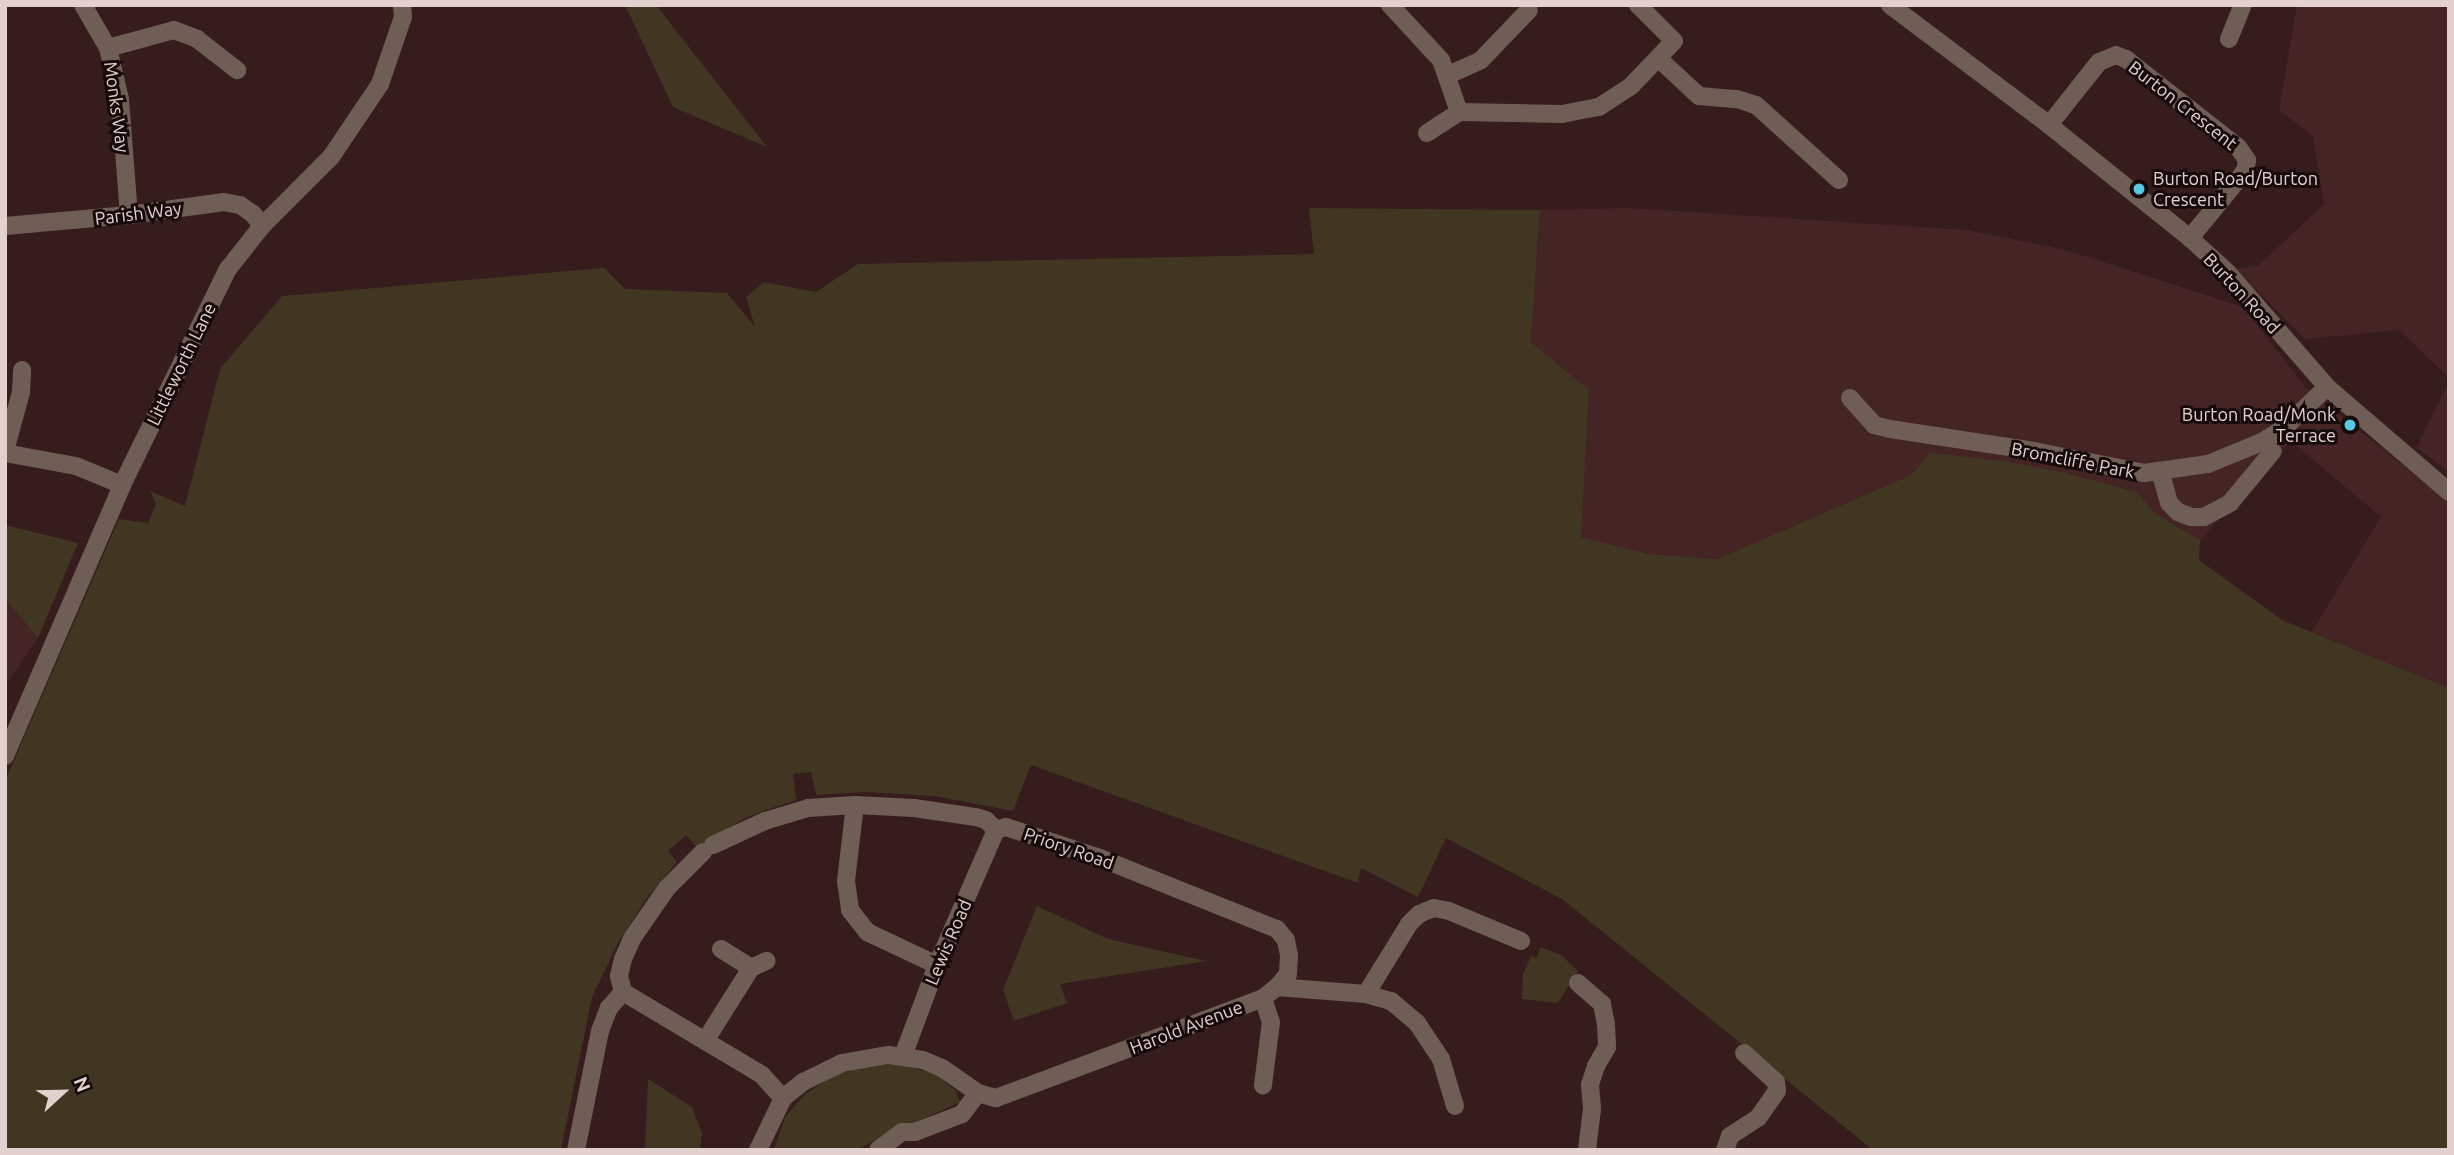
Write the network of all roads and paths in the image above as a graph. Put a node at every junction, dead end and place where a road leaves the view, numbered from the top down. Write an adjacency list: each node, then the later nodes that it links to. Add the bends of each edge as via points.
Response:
1 (83, 5): 9 (street, Monks Way)
2 (401, 5): 19 (street, Littleworth Lane, via 403,17 380,84 331,156)
3 (1390, 5): 12 (street, via 1441,60)
4 (1638, 5): 10 (street, via 1674,41)
5 (1890, 5): 14 (street, Burton Road)
6 (2243, 5): 8 (street)
7 (1529, 10): 12 (street, via 1481,60)
8 (2229, 39)
9 (108, 48): 11 (street, via 174,30 197,39); 17 (street, Monks Way, via 120,99)
10 (1658, 58): 13 (street, via 1631,86 1599,107 1562,114); 16 (street, via 1699,96 1756,105)
11 (237, 69)
12 (1448, 75): 13 (street)
13 (1458, 112): 15 (street)
14 (2049, 125): 20 (street, Burton Road); 20 (street, Burton Crescent, via 2099,62 2116,55 2238,147 2247,160 2245,171)
15 (1427, 133)
16 (1839, 180)
17 (130, 215): 18 (street, Parish Way); 19 (street, Parish Way, via 225,202 240,205)
18 (5, 226)
19 (262, 226): 27 (street, Littleworth Lane, via 228,269)
20 (2190, 238): 22 (street, Burton Road, via 2228,272)
21 (22, 370): 24 (street)
22 (2327, 387): 26 (street, Bromcliffe Park, via 2284,428 2262,442 2208,464); 28 (street, Burton Road)
23 (1850, 398): 26 (street, Bromcliffe Park, via 1874,425 2127,471)
24 (5, 452): 27 (street, via 76,466)
25 (2273, 452): 26 (street, via 2230,503 2204,517 2178,512 2169,503)
26 (2160, 471)
27 (122, 485): 29 (street, Littleworth Lane)
28 (2449, 492)
29 (5, 755)
30 (855, 805): 31 (street, Priory Road, via 976,817); 34 (street, via 846,881 850,910 867,932); 36 (street, Priory Road, via 808,808 765,821 708,849 667,888 633,937 619,976)
31 (996, 830): 34 (street, Lewis Road); 37 (street, Priory Road, via 1006,827 1100,858 1277,929 1286,940 1288,974)
32 (1521, 942): 38 (street, via 1434,908 1409,924)
33 (721, 949): 39 (street, via 759,964)
34 (937, 965): 41 (street, Lewis Road)
35 (1578, 983): 49 (street, via 1612,1013 1607,1047 1591,1085)
36 (623, 992): 39 (street); 46 (street, Priory Road, via 609,1008 600,1031)
37 (1270, 992): 38 (street, Harold Avenue); 42 (street); 43 (street, Harold Avenue, via 996,1098)
38 (1366, 994): 45 (street, Harold Avenue, via 1391,1001 1417,1023 1441,1059)
39 (705, 1041): 44 (street, via 762,1075)
40 (1744, 1053): 50 (street, via 1776,1082 1777,1091 1758,1118 1730,1136)
41 (903, 1056): 43 (street, via 942,1069); 44 (street, via 842,1063 803,1082)
42 (1263, 1084)
43 (978, 1093): 48 (street, via 962,1114 915,1132 902,1132)
44 (783, 1098): 47 (street)
45 (1455, 1106)
46 (576, 1150)
47 (758, 1150)
48 (878, 1150)
49 (1587, 1150)
50 (1725, 1150)

